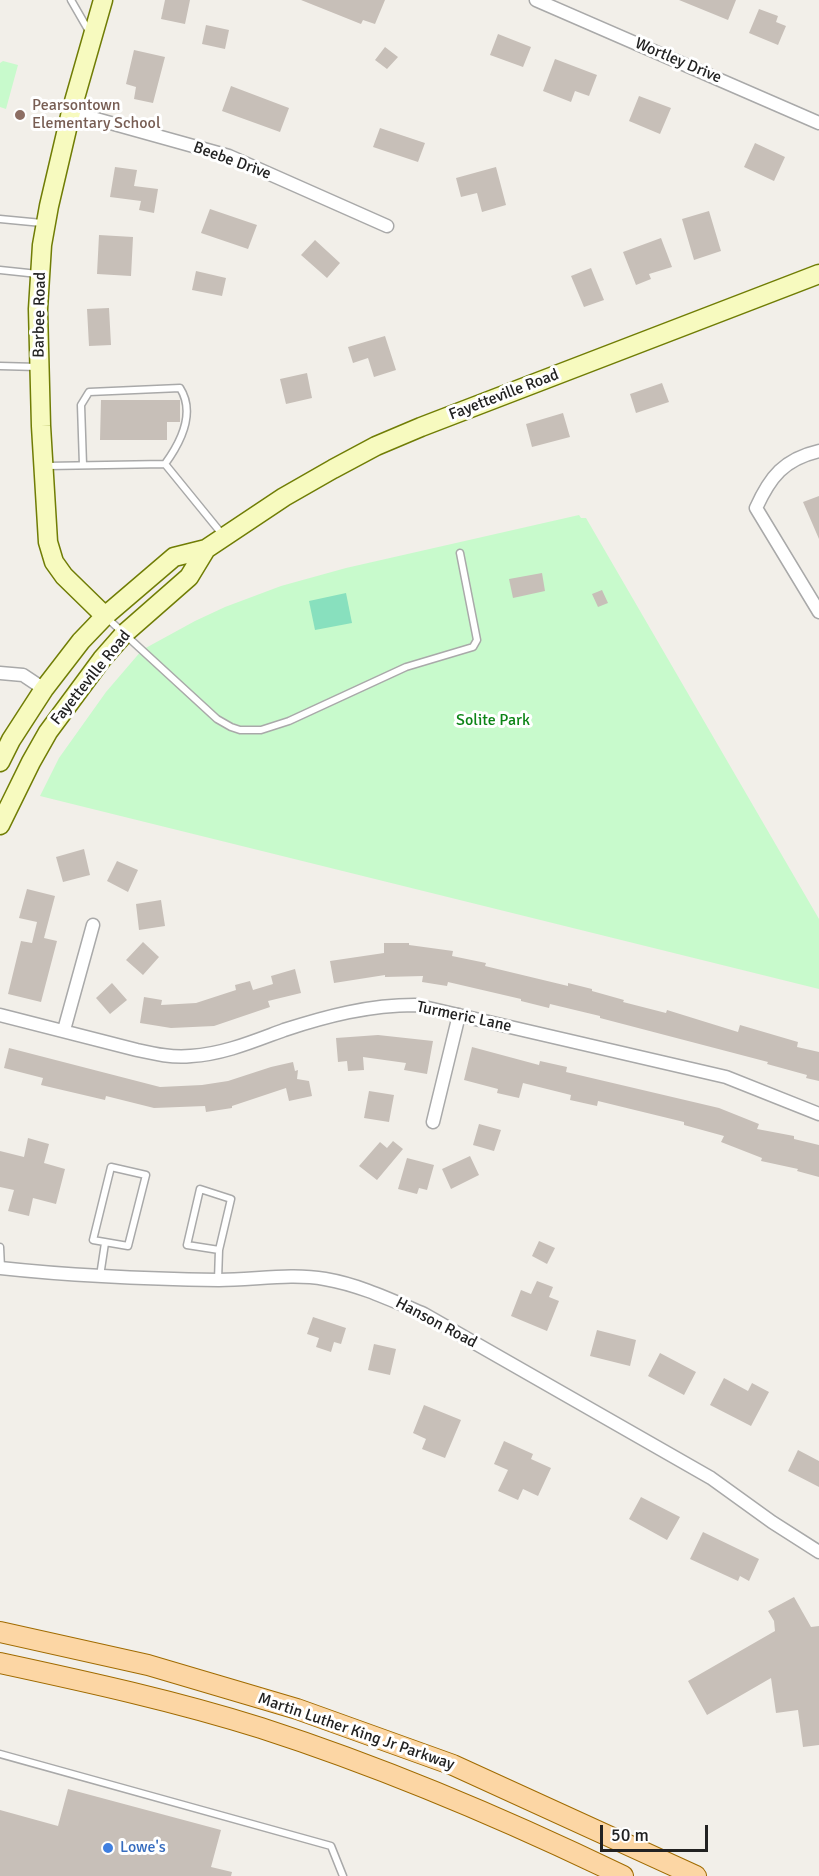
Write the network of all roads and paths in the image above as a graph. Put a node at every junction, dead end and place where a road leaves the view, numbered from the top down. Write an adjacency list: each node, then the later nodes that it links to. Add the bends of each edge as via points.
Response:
1 (70, 0): 4 (lane)
2 (103, 0): 4 (main road, Barbee Road)
3 (536, 0): 6 (street, Wortley Drive)
4 (92, 36): 5 (main road, Barbee Road)
5 (71, 112): 8 (main road, Barbee Road); 9 (street, Beebe Drive, via 229,156)
6 (819, 123)
7 (0, 219): 8 (lane)
8 (46, 223): 12 (main road, Barbee Road)
9 (387, 226)
10 (0, 270): 12 (lane)
11 (819, 273): 19 (main road, Fayetteville Road, via 376,446 284,497)
12 (40, 275): 14 (main road, Barbee Road)
13 (0, 366): 14 (lane)
14 (39, 367): 18 (main road, Barbee Road)
15 (819, 451): 22 (street, via 780,468 765,487 756,508)
16 (165, 464): 17 (lane); 17 (lane, via 186,425 187,398 180,388 90,392 81,405); 19 (lane)
17 (83, 465): 18 (lane)
18 (42, 466): 23 (main road, Barbee Road, via 50,553 77,591)
19 (224, 537): 20 (main road, Fayetteville Road)
20 (206, 549): 23 (main road, Fayetteville Road, via 174,556); 24 (main road, Fayetteville Road, via 189,577)
21 (460, 553): 24 (lane, via 477,640 473,647 406,667 261,730 235,728 217,719)
22 (819, 612)
23 (105, 616): 24 (lane); 26 (main road, Fayetteville Road)
24 (124, 634): 28 (main road, Fayetteville Road, via 48,732)
25 (0, 673): 26 (street, via 23,675)
26 (44, 689): 27 (main road, Fayetteville Road)
27 (0, 762)
28 (0, 825)
29 (93, 925): 32 (street)
30 (0, 1015): 32 (street, Turmeric Lane)
31 (459, 1015): 32 (street, Turmeric Lane, via 415,1005 387,1005 331,1016 232,1048 191,1056 157,1054); 33 (street, Turmeric Lane, via 726,1077); 34 (street)
32 (64, 1030)
33 (819, 1114)
34 (433, 1122)
35 (105, 1243): 35 (lane, via 128,1246 146,1175 111,1167 93,1240); 39 (lane)
36 (0, 1247): 38 (lane)
37 (219, 1250): 37 (lane, via 231,1199 200,1189 187,1245); 40 (lane)
38 (1, 1268): 39 (street, Hanson Road)
39 (100, 1276): 40 (street, Hanson Road)
40 (218, 1280): 41 (street, Hanson Road, via 323,1278 374,1292 424,1314 711,1478)
41 (819, 1552)
42 (0, 1632): 47 (main road, Martin Luther King Jr Parkway, via 148,1665 297,1709 453,1765)
43 (0, 1663): 46 (main road, Martin Luther King Jr Parkway, via 132,1691 336,1754 456,1799)
44 (0, 1755): 45 (lane, via 331,1846)
45 (343, 1876)
46 (623, 1876)
47 (696, 1876)

